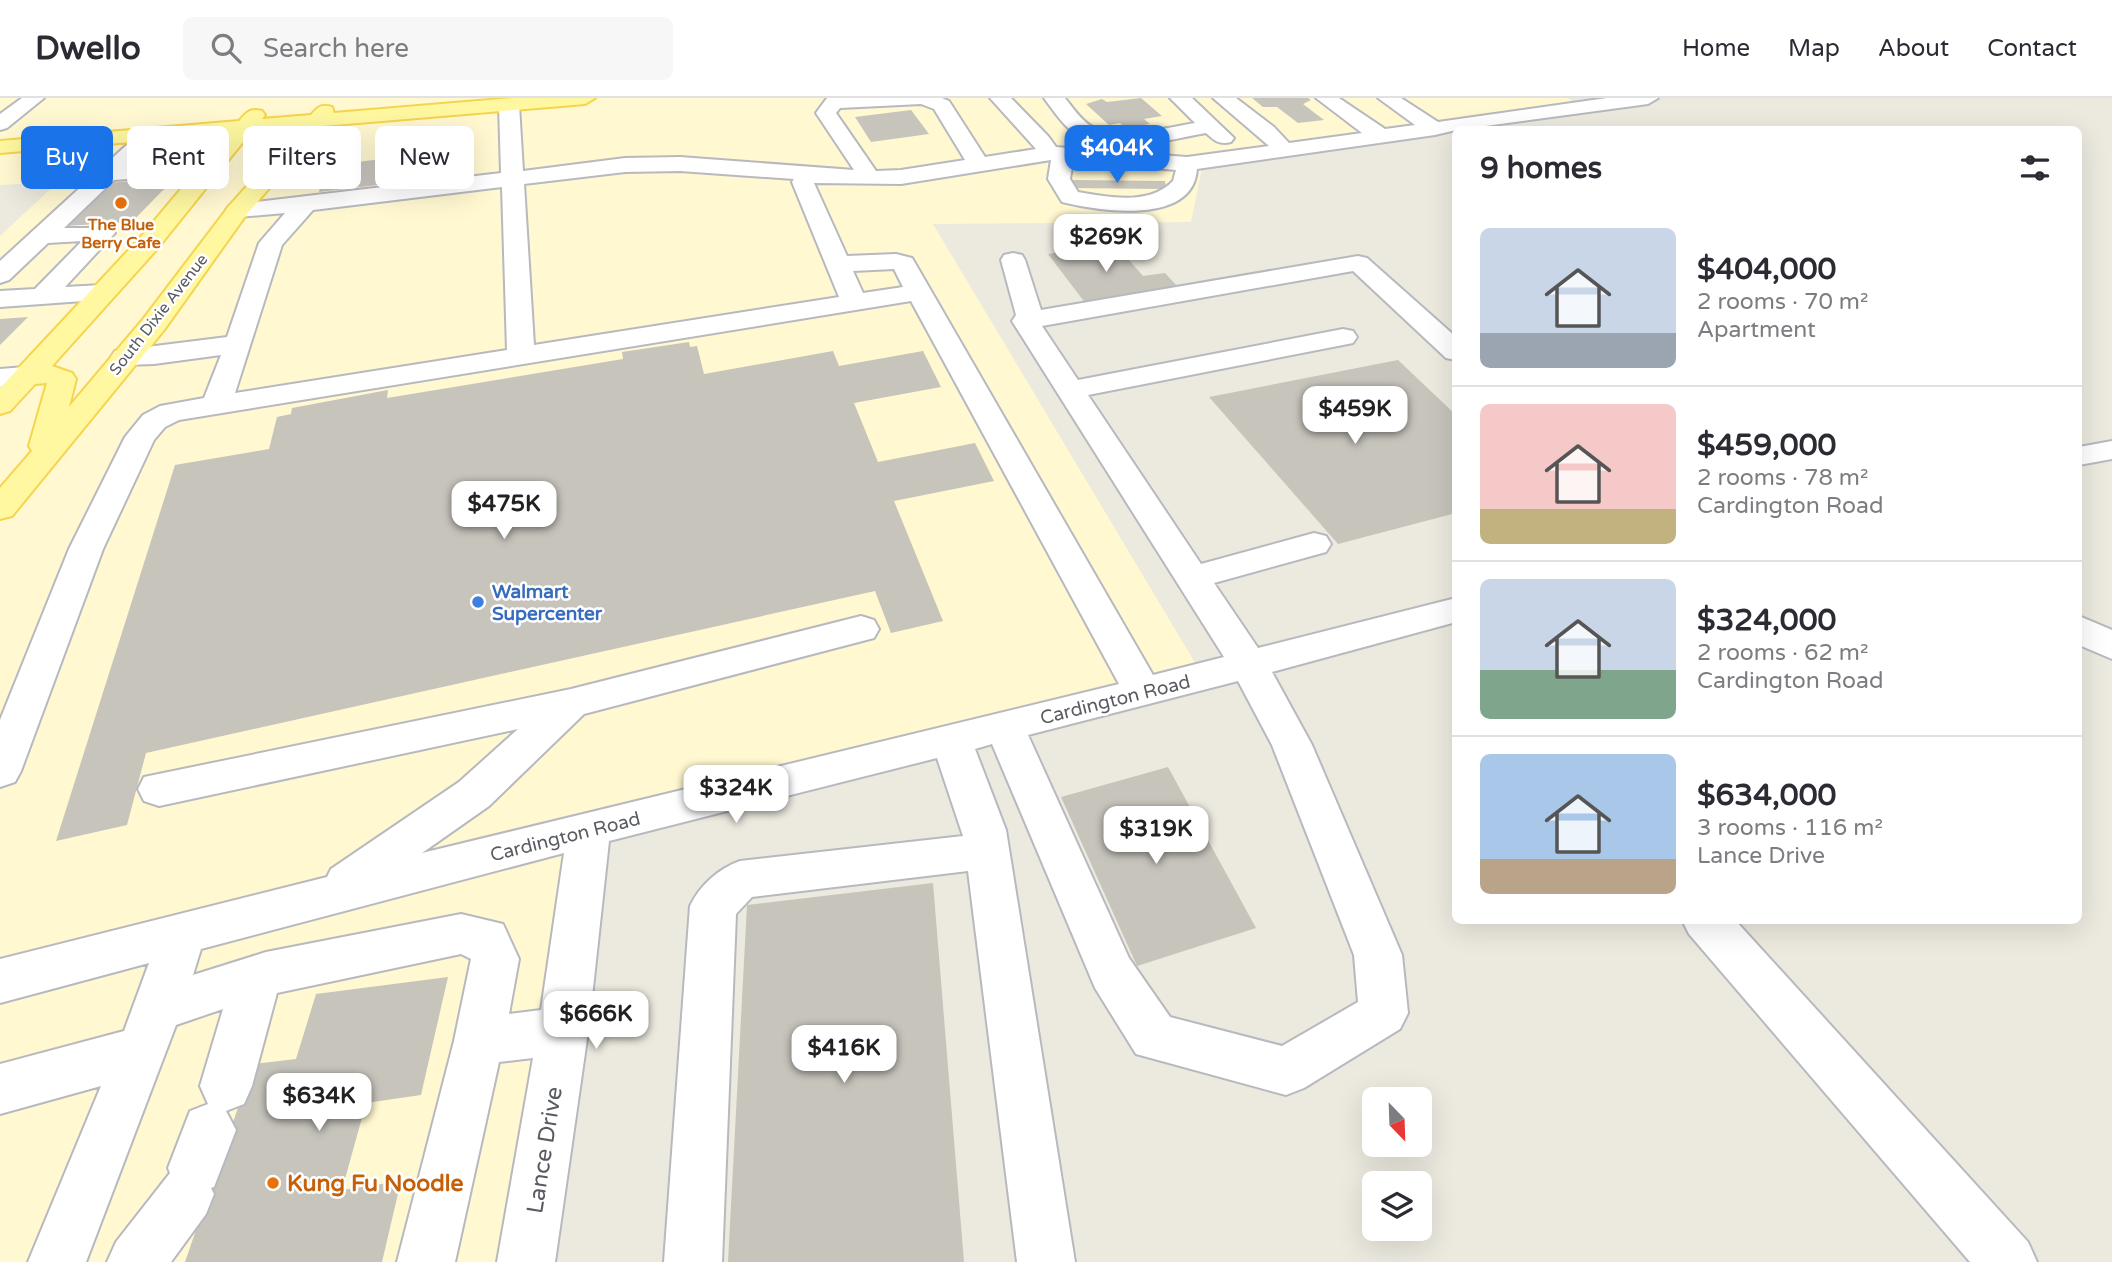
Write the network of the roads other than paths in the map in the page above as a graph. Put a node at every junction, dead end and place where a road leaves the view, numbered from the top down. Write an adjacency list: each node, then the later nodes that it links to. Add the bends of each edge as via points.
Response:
1 (433, 98): 14 (main road)
2 (585, 98): 15 (main road)
3 (923, 98): 39 (street, via 942,105); 43 (street, via 834,102 826,113)
4 (1000, 98): 38 (street)
5 (1054, 98): 33 (street, via 1081,128)
6 (1180, 98): 29 (street)
7 (1223, 98): 35 (street)
8 (1326, 98): 32 (street)
9 (1519, 98): 20 (street)
10 (1648, 98): 12 (street)
11 (28, 102): 17 (street); 22 (street)
12 (1578, 102): 20 (street)
13 (1396, 103): 16 (street); 28 (street)
14 (397, 104): 15 (main road); 19 (main road); 19 (main road); 25 (main road)
15 (509, 105): 44 (street)
16 (1427, 105)
17 (0, 106)
18 (247, 108): 19 (main road); 21 (main road); 21 (main road); 23 (main road); 50 (main road)
19 (327, 109): 24 (main road, South Dixie Avenue)
20 (1545, 113): 26 (street)
21 (199, 117): 30 (main road)
22 (0, 124)
23 (180, 126)
24 (313, 126)
25 (337, 126)
26 (1456, 126)
27 (1452, 127): 28 (street)
28 (1435, 129): 32 (street)
29 (1217, 132): 33 (street, via 1187,144); 37 (street)
30 (0, 134)
31 (127, 136): 34 (main road)
32 (1381, 136): 35 (street)
33 (1137, 146): 38 (street); 41 (street)
34 (0, 147)
35 (1284, 150): 37 (street)
36 (127, 156): 40 (street)
37 (1243, 156): 41 (street)
38 (1057, 159): 39 (street); 41 (street); 41 (street, via 1059,179 1070,197 1116,205 1143,203 1181,189)
39 (979, 165): 43 (street)
40 (113, 168)
41 (1186, 171)
42 (809, 175): 43 (street); 44 (street, via 680,164 625,165); 52 (street, via 803,182)
43 (870, 178)
44 (512, 180): 47 (street); 67 (street)
45 (90, 189): 49 (street)
46 (257, 189): 48 (main road, South Dixie Avenue)
47 (306, 204): 48 (street); 64 (street, via 271,243)
48 (238, 210): 61 (main road, South Dixie Avenue)
49 (41, 236): 53 (street); 56 (street, via 103,233)
50 (148, 244): 55 (main road); 68 (main road, via 120,296 86,339 92,352)
51 (1013, 260): 59 (street)
52 (838, 264): 54 (street, via 903,263); 58 (street)
53 (0, 275)
54 (919, 292): 58 (street); 84 (street)
55 (102, 293): 56 (street); 69 (main road)
56 (43, 296): 57 (street)
57 (0, 299)
58 (854, 302): 67 (street)
59 (1031, 320): 60 (street, via 1358,263); 70 (street, via 1025,321)
60 (1423, 323): 62 (street); 66 (street)
61 (153, 324): 65 (street, via 173,337); 68 (main road, South Dixie Avenue)
62 (1452, 326)
63 (1343, 337): 70 (street)
64 (239, 344): 65 (street); 71 (street)
65 (205, 347): 68 (street, via 155,357)
66 (1452, 348)
67 (521, 355): 71 (street)
68 (125, 357): 75 (main road, South Dixie Avenue)
69 (13, 377): 72 (main road); 75 (main road, via 51,374 62,379)
70 (1070, 390): 78 (street)
71 (217, 403): 88 (street, via 172,412 154,421 139,437 86,549)
72 (0, 405)
73 (2112, 450): 74 (street)
74 (2082, 455)
75 (40, 461): 76 (main road, South Dixie Avenue)
76 (0, 509)
77 (1314, 544): 78 (street)
78 (1192, 578): 83 (street)
79 (1452, 615): 83 (street, Cardington Road)
80 (861, 629): 85 (street)
81 (2082, 631): 82 (street)
82 (2112, 646)
83 (1249, 664): 84 (street, Cardington Road); 86 (street, via 1292,745 1378,955 1383,1013 1286,1071 1154,1037 1112,973)
84 (1143, 692): 86 (street, Cardington Road)
85 (571, 703): 89 (street); 92 (street, via 474,794)
86 (1004, 726): 87 (street, Cardington Road)
87 (951, 740): 90 (street, Cardington Road); 91 (street)
88 (0, 771)
89 (159, 789)
90 (589, 829): 92 (street, Cardington Road); 98 (street, Lance Drive)
91 (987, 850): 105 (street, via 740,880 713,906); 106 (street)
92 (325, 897): 94 (street, Cardington Road)
93 (1709, 924): 107 (street)
94 (182, 935): 96 (street, Cardington Road); 97 (street)
95 (257, 977): 97 (street); 99 (street, via 461,934 486,939 495,959); 102 (street, via 204,1145)
96 (0, 981)
97 (149, 1029): 100 (street); 101 (street)
98 (563, 1031): 99 (street); 104 (street, Lance Drive)
99 (479, 1041): 103 (street)
100 (0, 1089)
101 (57, 1262)
102 (136, 1262)
103 (426, 1262)
104 (526, 1262)
105 (693, 1262)
106 (1046, 1262)
107 (2007, 1262)

